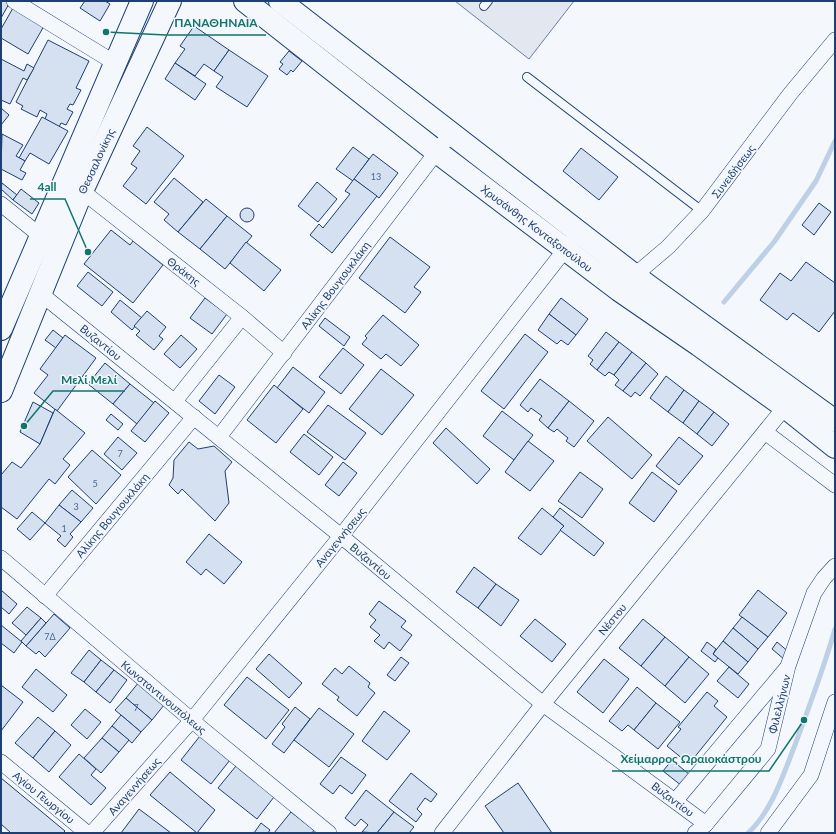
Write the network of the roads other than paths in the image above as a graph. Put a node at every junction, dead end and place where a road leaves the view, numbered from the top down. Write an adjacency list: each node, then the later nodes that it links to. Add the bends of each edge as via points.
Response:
1 (14, 1): 7 (street)
2 (142, 1): 7 (main road, Θεσσαλονίκης)
3 (170, 1): 11 (main road, Θεσσαλονίκης)
4 (245, 1): 10 (main road, Χρυσάνθης Κονταξοπούλου)
5 (280, 1): 9 (main road, Χρυσάνθης Κονταξοπούλου)
6 (835, 40): 13 (street, Συνειδήσεως, via 790,94)
7 (115, 63): 14 (main road, Θεσσαλονίκης)
8 (528, 77): 13 (lane)
9 (451, 133): 10 (street, Αλίκης Βουγιουκλάκη); 15 (main road, Χρυσάνθης Κονταξοπούλου)
10 (437, 152): 15 (main road, Χρυσάνθης Κονταξοπούλου); 20 (street, Αλίκης Βουγιουκλάκη)
11 (82, 191): 17 (main road, Θεσσαλονίκης); 18 (street, Θράκης)
12 (1, 204): 14 (street)
13 (702, 211): 16 (street, Συνειδήσεως, via 668,247)
14 (42, 237): 19 (main road, Θεσσαλονίκης)
15 (572, 241): 16 (main road, Χρυσάνθης Κονταξοπούλου); 30 (street, Αναγεννήσεως)
16 (626, 282): 23 (main road, Χρυσάνθης Κονταξοπούλου, via 699,345); 25 (main road, Χρυσάνθης Κονταξοπούλου)
17 (41, 294): 21 (main road, Θεσσαλονίκης); 22 (street, Βυζαντίου)
18 (242, 317): 20 (street, Θράκης); 22 (street)
19 (1, 329)
20 (284, 353): 27 (street, Αλίκης Βουγιουκλάκη)
21 (1, 391)
22 (175, 402): 24 (street, Βυζαντίου)
23 (785, 407): 26 (street, Νέστου); 28 (main road, Χρυσάνθης Κονταξοπούλου)
24 (194, 417): 27 (street, Βυζαντίου); 33 (street, Αλίκης Βουγιουκλάκη)
25 (835, 421)
26 (765, 432): 29 (street); 36 (street, Νέστου)
27 (219, 437): 30 (street, Βυζαντίου)
28 (835, 447)
29 (835, 485)
30 (341, 536): 36 (street, Βυζαντίου); 37 (street, Αναγεννήσεως)
31 (1, 558): 33 (street, Κωνσταντινουπόλεως)
32 (835, 566): 34 (street, Φιλελλήνων, via 814,593)
33 (45, 596): 37 (street, Κωνσταντινουπόλεως)
34 (788, 666): 39 (street, Φιλελλήνων); 40 (street, Φιλελλήνων, via 768,749)
35 (835, 702): 45 (street, via 811,775)
36 (543, 704): 39 (street, Βυζαντίου); 44 (street, Νέστου)
37 (192, 720): 42 (street, Αναγεννήσεως); 43 (street, Κωνσταντινουπόλεως)
38 (1, 762): 41 (street, Αγίου Γεωργίου)
39 (676, 800): 40 (street, Βυζαντίου)
40 (700, 828)
41 (87, 833)
42 (92, 833)
43 (329, 833)
44 (442, 833)
45 (768, 833)

